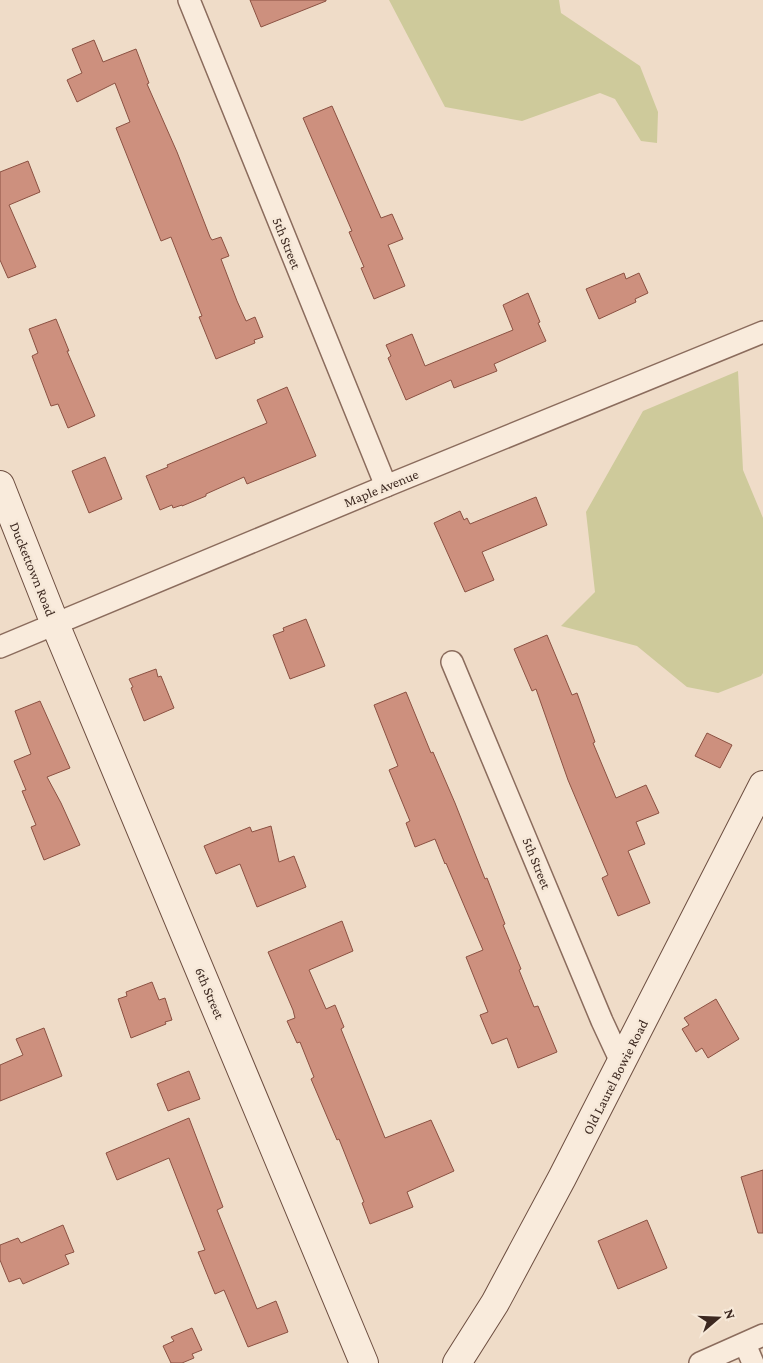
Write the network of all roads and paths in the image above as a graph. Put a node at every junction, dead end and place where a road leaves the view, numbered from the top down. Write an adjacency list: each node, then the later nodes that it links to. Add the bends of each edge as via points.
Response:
1 (188, 0): 4 (street, 5th Street)
2 (763, 332): 4 (street, Maple Avenue)
3 (0, 485): 5 (street, Duckettown Road)
4 (386, 486): 5 (street, Maple Avenue)
5 (55, 624): 6 (street, Maple Avenue); 11 (street, 6th Street)
6 (0, 646)
7 (452, 662): 9 (street, 5th Street)
8 (763, 785): 9 (street, Old Laurel Bowie Road)
9 (622, 1064): 12 (street, Old Laurel Bowie Road, via 495,1302)
10 (754, 1347): 13 (street)
11 (364, 1363)
12 (457, 1363)
13 (700, 1363)

